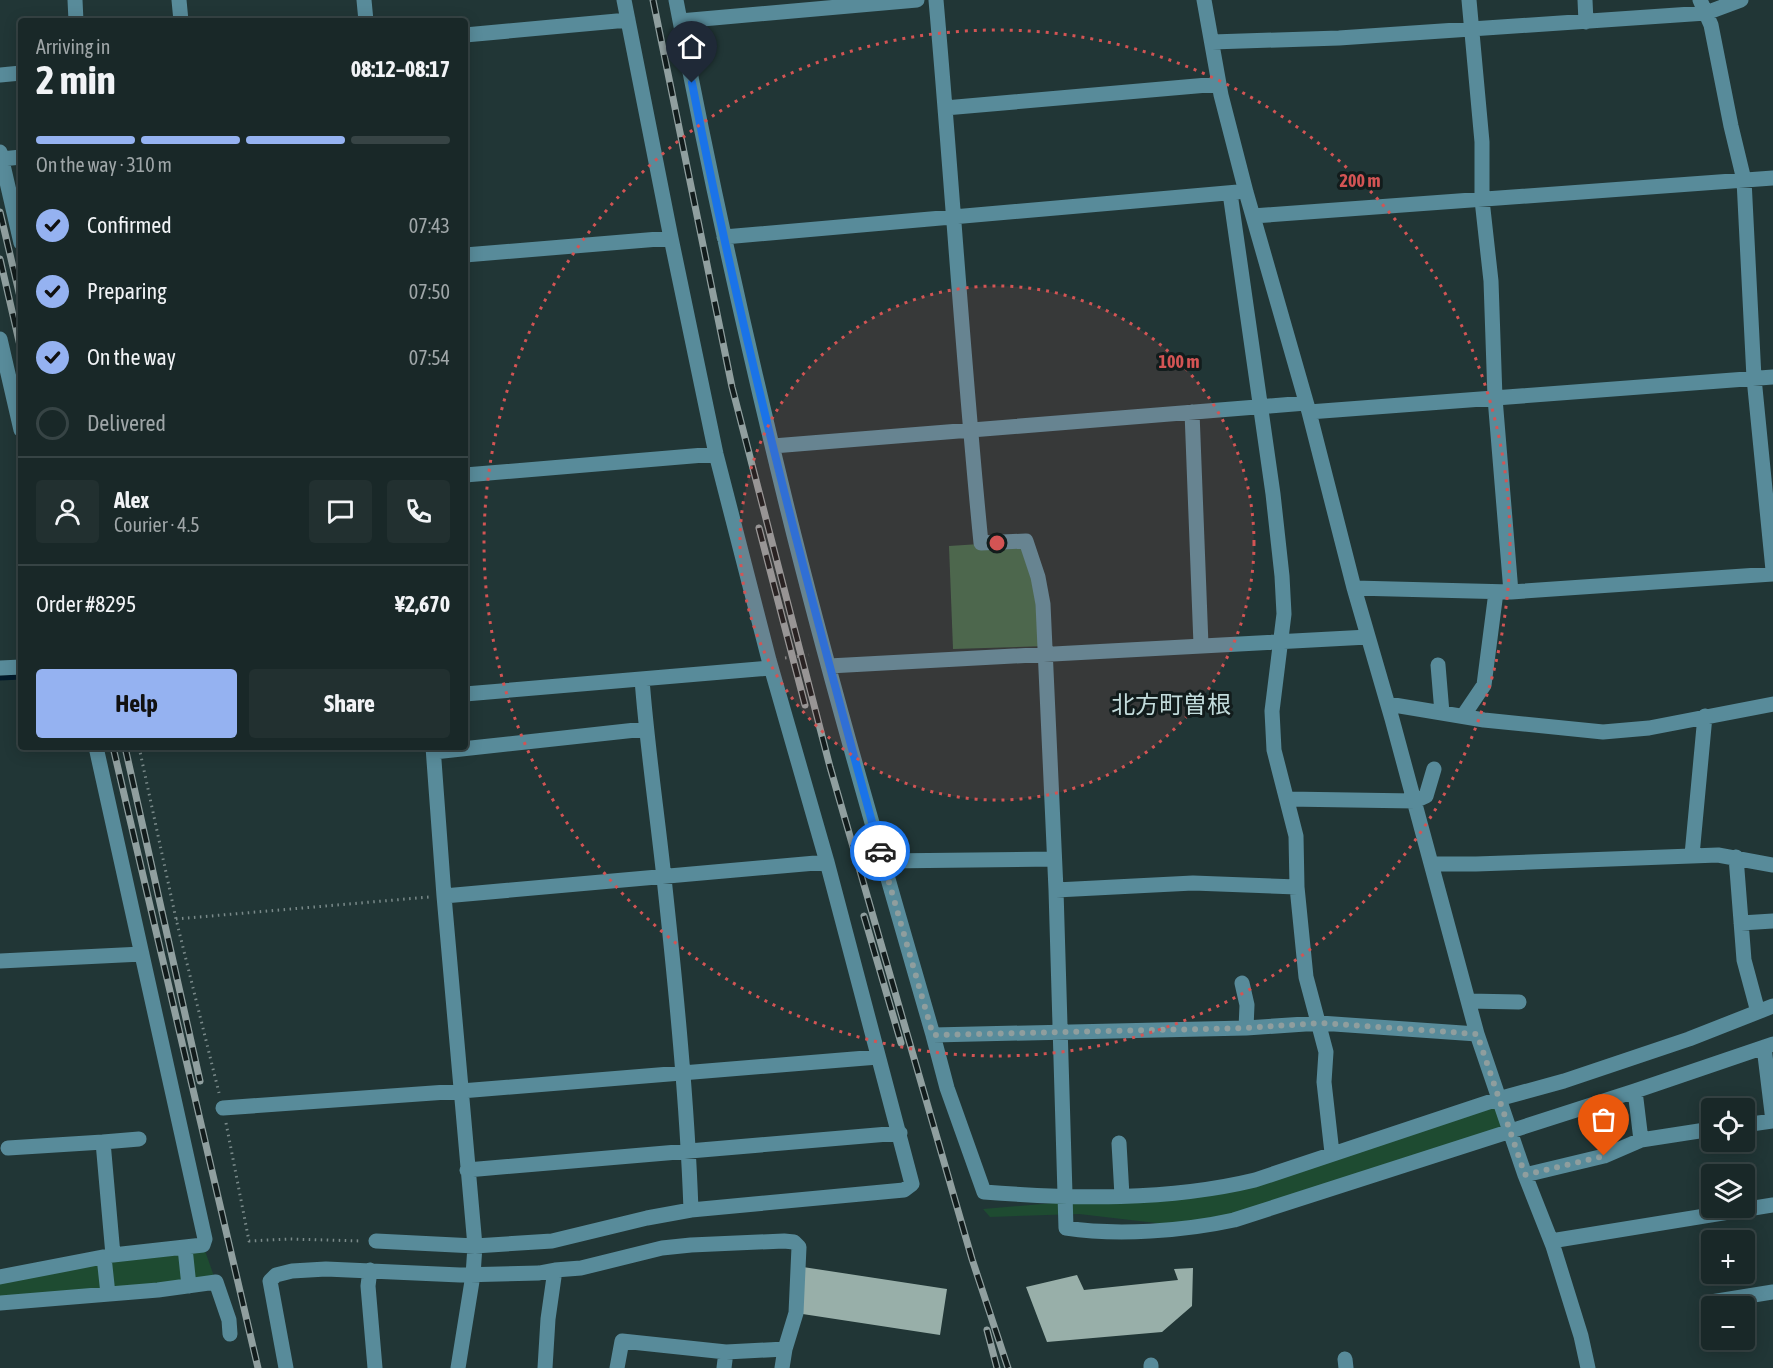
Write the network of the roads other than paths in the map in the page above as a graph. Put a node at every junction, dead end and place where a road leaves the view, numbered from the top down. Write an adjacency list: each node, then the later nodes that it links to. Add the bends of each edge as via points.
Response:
1 (75, 0): 13 (street)
2 (179, 0): 14 (street)
3 (364, 0): 15 (street)
4 (624, 0): 16 (street)
5 (676, 0): 17 (street)
6 (917, 0): 17 (street)
7 (936, 0): 25 (street)
8 (1204, 0): 21 (street)
9 (1469, 0): 19 (street)
10 (1585, 0): 18 (street)
11 (1741, 0): 12 (street)
12 (1703, 7): 18 (street); 29 (street, via 1712,25)
13 (76, 18)
14 (181, 18)
15 (366, 18)
16 (628, 20): 20 (street); 37 (street)
17 (680, 21): 36 (street)
18 (1586, 22): 19 (street)
19 (1472, 30): 21 (street); 32 (street, via 1482,142)
20 (468, 35)
21 (1212, 42): 24 (street)
22 (18, 73): 23 (street)
23 (0, 75)
24 (1219, 84): 25 (street); 30 (street)
25 (945, 108): 34 (street)
26 (1, 155): 27 (street); 35 (street)
27 (18, 157)
28 (1773, 178): 29 (street)
29 (1744, 181): 32 (street); 42 (street)
30 (1246, 192): 31 (street); 33 (street)
31 (1230, 193): 34 (street); 44 (street)
32 (1482, 200): 33 (street); 43 (street, via 1491,281)
33 (1253, 216): 45 (street)
34 (955, 218): 36 (street); 48 (street)
35 (18, 230)
36 (724, 237): 49 (street)
37 (670, 238): 38 (street); 50 (street)
38 (468, 255)
39 (0, 339): 40 (street)
40 (4, 372): 47 (street)
41 (1773, 376): 42 (street)
42 (1754, 378): 43 (street); 52 (street)
43 (1495, 398): 45 (street); 54 (street)
44 (1260, 407): 45 (street); 46 (street); 56 (street, via 1282,576)
45 (1308, 408): 53 (street)
46 (1192, 412): 48 (street); 57 (street)
47 (18, 420)
48 (970, 430): 49 (street); 58 (street, via 981,543 1026,542 1043,604)
49 (773, 446): 59 (street)
50 (716, 454): 51 (street); 60 (street)
51 (468, 475)
52 (1773, 572): 54 (street)
53 (1354, 588): 54 (street); 55 (street)
54 (1503, 592): 69 (street, via 1484,685)
55 (1368, 637): 56 (street); 66 (street)
56 (1281, 643): 57 (street); 76 (street, via 1274,750)
57 (1201, 645): 58 (street)
58 (1045, 655): 59 (street); 80 (street)
59 (827, 659): 81 (street)
60 (770, 664): 64 (street); 82 (street)
61 (1438, 665): 68 (street)
62 (18, 667): 63 (street)
63 (0, 668)
64 (642, 679): 65 (street); 71 (street)
65 (468, 694)
66 (1388, 704): 68 (street); 77 (street)
67 (1773, 704): 70 (street)
68 (1442, 712): 69 (street)
69 (1463, 716): 70 (street, via 1603,732 1649,728)
70 (1705, 716): 78 (street)
71 (645, 729): 72 (street); 85 (street)
72 (468, 746)
73 (97, 750): 91 (street)
74 (434, 750): 88 (street)
75 (1434, 769): 77 (street, via 1426,796)
76 (1287, 799): 77 (street); 86 (street, via 1296,836)
77 (1415, 801): 83 (street)
78 (1692, 855): 79 (street); 83 (street)
79 (1736, 857): 84 (street); 90 (street)
80 (1054, 859): 81 (street); 87 (street)
81 (883, 861): 102 (street)
82 (827, 862): 85 (street); 104 (street)
83 (1432, 864): 94 (street)
84 (1773, 865)
85 (664, 878): 88 (street); 105 (street)
86 (1297, 887): 87 (street, via 1193,884); 98 (street, via 1306,977)
87 (1056, 890): 100 (street)
88 (444, 896): 106 (street)
89 (1773, 921): 90 (street)
90 (1741, 923): 97 (street, via 1744,960)
91 (142, 954): 92 (street); 131 (street, via 203,1222 203,1245)
92 (0, 962)
93 (1242, 983): 99 (street, via 1247,1005)
94 (1468, 1001): 95 (street); 101 (street)
95 (1519, 1002)
96 (1773, 1006): 97 (street)
97 (1758, 1012): 108 (street, via 1564,1081)
98 (1320, 1023): 99 (street); 101 (street); 121 (street, via 1326,1052 1324,1082)
99 (1246, 1028): 100 (street)
100 (1060, 1032): 102 (street); 124 (street)
101 (1477, 1034): 108 (street)
102 (933, 1035): 124 (street, via 947,1088 984,1192)
103 (1769, 1045): 107 (street); 110 (street)
104 (878, 1057): 105 (street); 114 (street)
105 (682, 1073): 106 (street); 120 (street)
106 (461, 1091): 109 (street); 122 (street)
107 (1635, 1091): 112 (street); 116 (street)
108 (1498, 1099): 112 (street); 121 (street)
109 (223, 1108)
110 (1773, 1121): 111 (street)
111 (1755, 1123)
112 (1510, 1132): 123 (street); 124 (street, via 1199,1228 1066,1227)
113 (1701, 1132): 116 (street)
114 (900, 1133): 120 (street); 127 (street, via 912,1180 904,1190)
115 (139, 1140): 117 (street)
116 (1641, 1140): 123 (street, via 1604,1156)
117 (103, 1142): 119 (street); 132 (street)
118 (1119, 1143): 125 (street)
119 (8, 1148)
120 (689, 1152): 122 (street); 127 (street)
121 (1332, 1153): 125 (street, via 1218,1189)
122 (467, 1170): 130 (street)
123 (1525, 1175): 129 (street)
124 (1064, 1196): 125 (street)
125 (1122, 1196)
126 (1773, 1205): 129 (street)
127 (691, 1210): 130 (street, via 552,1241)
128 (376, 1241): 130 (street)
129 (1551, 1241): 152 (street)
130 (475, 1246): 135 (street)
131 (185, 1248): 132 (street); 137 (street)
132 (108, 1256): 136 (street); 139 (street)
133 (370, 1270): 135 (street); 145 (street, via 291,1271 270,1281); 146 (street)
134 (555, 1270): 135 (street); 143 (street, via 581,1268 672,1247 794,1242 799,1247 796,1313); 148 (street)
135 (473, 1275): 147 (street)
136 (0, 1277)
137 (189, 1286): 139 (street); 142 (street, via 216,1282)
138 (1773, 1292): 140 (street)
139 (108, 1294): 141 (street)
140 (1748, 1296)
141 (1, 1299)
142 (230, 1334)
143 (785, 1349): 144 (street); 151 (street)
144 (726, 1352): 149 (street, via 622,1341); 150 (street)
145 (286, 1368)
146 (375, 1368)
147 (458, 1368)
148 (545, 1368)
149 (617, 1368)
150 (724, 1368)
151 (782, 1368)
152 (1588, 1368)

